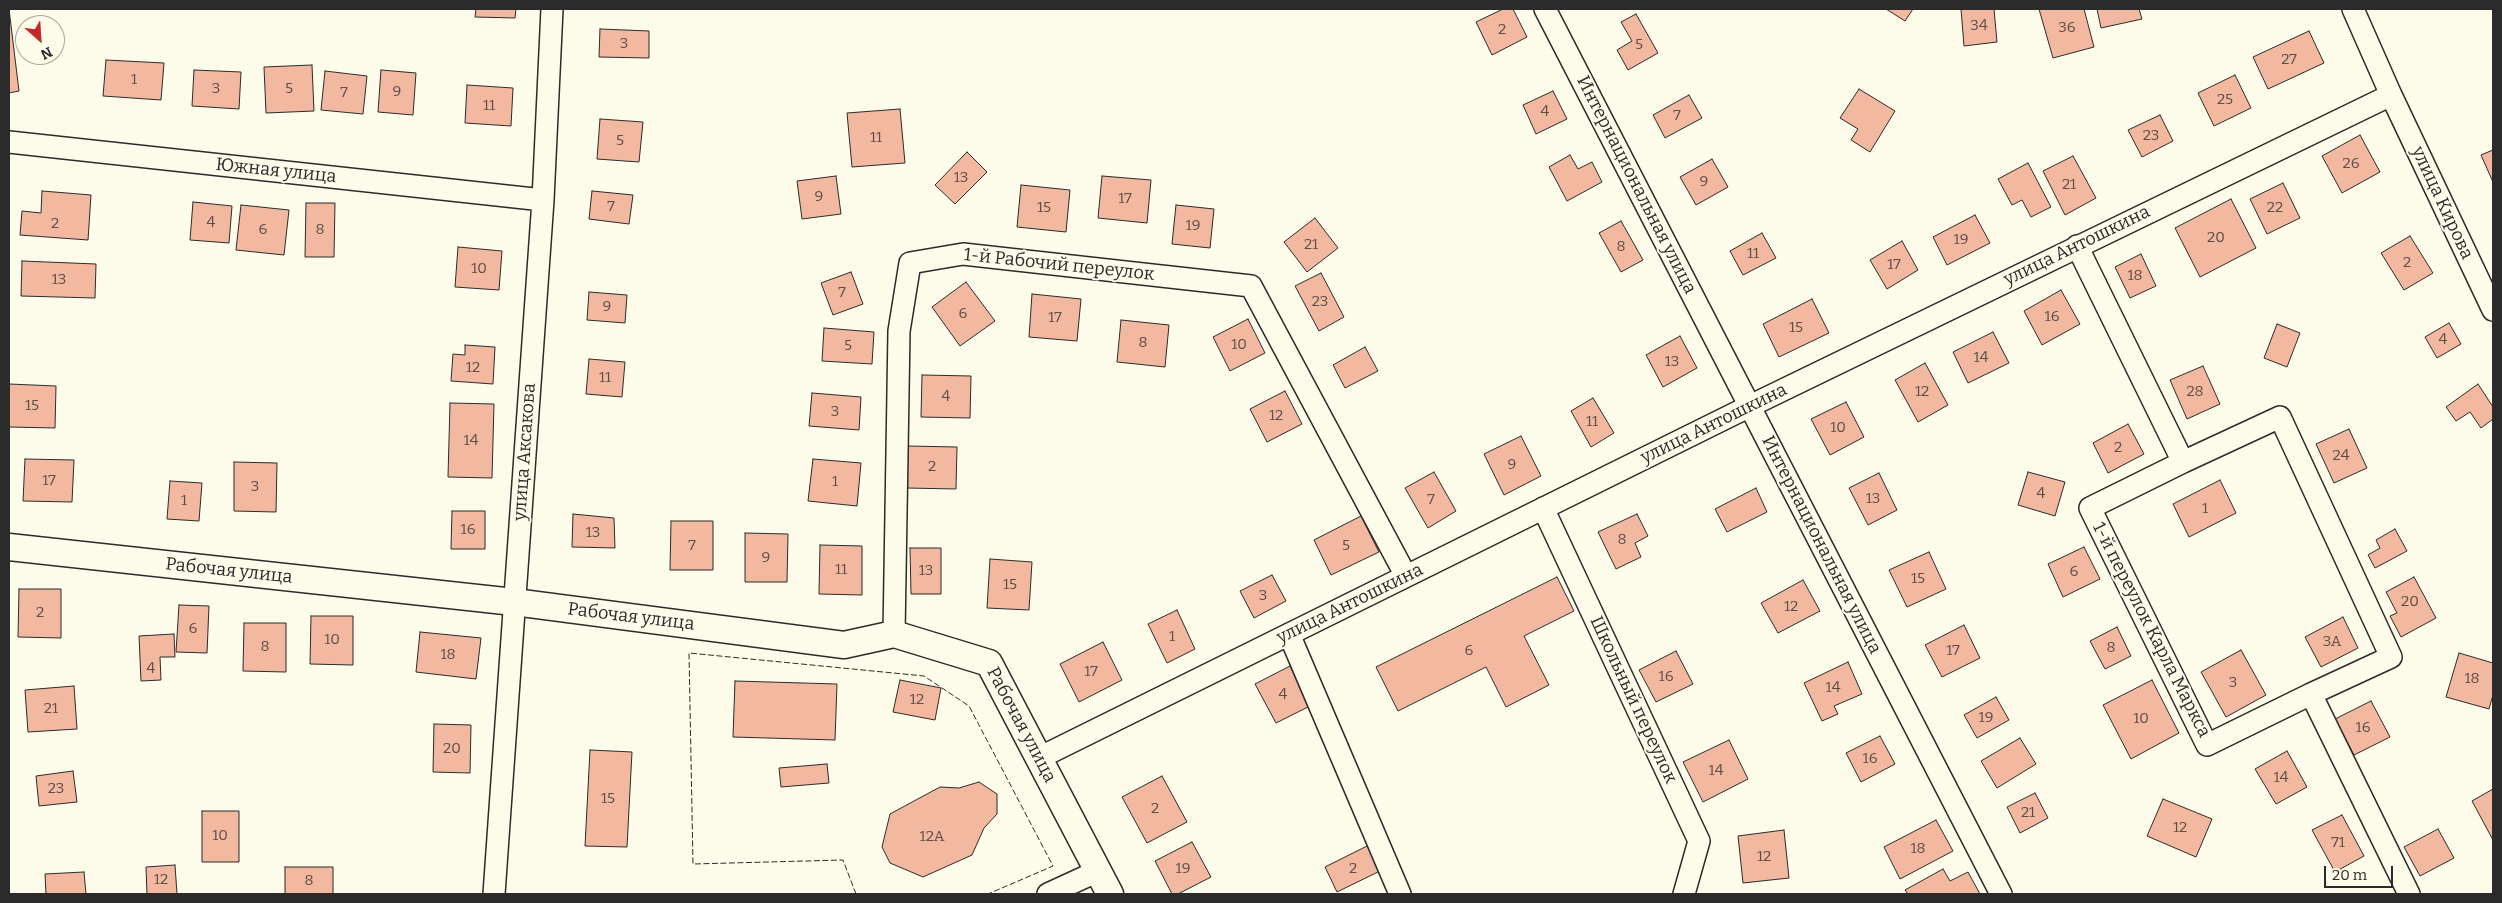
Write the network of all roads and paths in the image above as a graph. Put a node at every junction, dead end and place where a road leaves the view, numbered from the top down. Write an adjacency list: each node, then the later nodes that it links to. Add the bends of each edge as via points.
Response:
1 (552, 9): 6 (street, улица Аксакова)
2 (1546, 9): 9 (street, Интернациональная улица)
3 (2353, 9): 4 (street, улица Кирова)
4 (2391, 95): 7 (street, улица Антошкина); 8 (street, улица Кирова)
5 (9, 142): 6 (street, Южная улица)
6 (543, 200): 14 (street, улица Аксакова)
7 (2077, 246): 9 (street, улица Антошкина); 10 (street)
8 (2493, 310)
9 (1750, 406): 11 (street, улица Антошкина); 25 (street, Интернациональная улица)
10 (2183, 462): 17 (street, 1-й переулок Карла Маркса, via 2280,417 2391,657); 17 (street, 1-й переулок Карла Маркса, via 2090,508 2207,745)
11 (1543, 508): 13 (street, улица Антошкина); 24 (street, Школьный переулок, via 1699,840)
12 (9, 547): 14 (street, Рабочая улица)
13 (1406, 576): 15 (street, 1-й Рабочий переулок, via 1251,286 963,254 910,263 899,332); 16 (street, улица Антошкина)
14 (514, 602): 15 (street, Рабочая улица, via 844,645); 20 (street, улица Аксакова)
15 (894, 634): 18 (street, Рабочая улица, via 989,663)
16 (1289, 634): 18 (street, улица Антошкина); 23 (street)
17 (2310, 694): 26 (street)
18 (1039, 758): 19 (street, Рабочая улица)
19 (1098, 871): 21 (street); 22 (street, Рабочая улица)
20 (494, 894)
21 (1048, 894)
22 (1110, 894)
23 (1400, 894)
24 (1684, 894)
25 (2001, 894)
26 (2409, 894)

